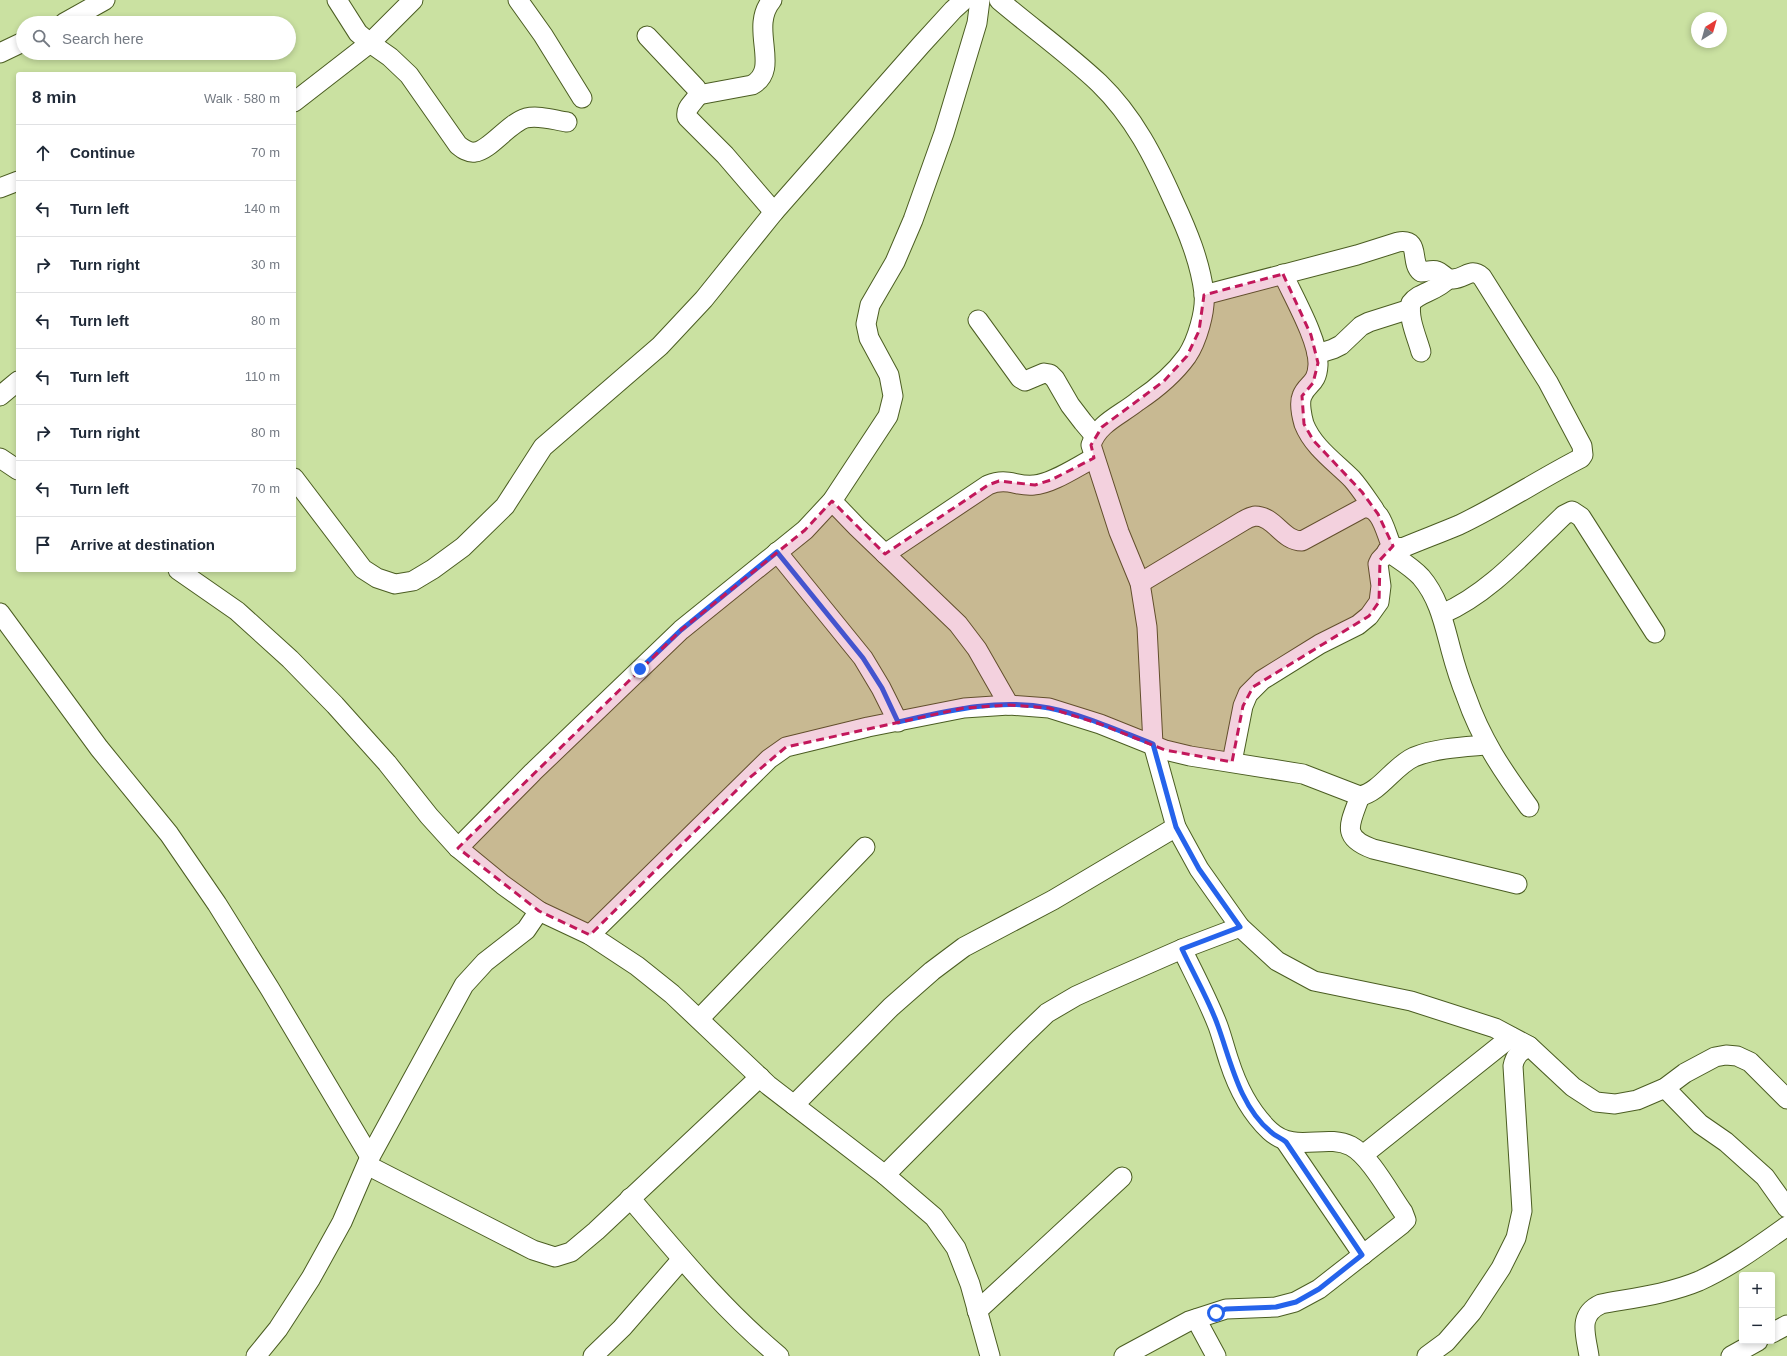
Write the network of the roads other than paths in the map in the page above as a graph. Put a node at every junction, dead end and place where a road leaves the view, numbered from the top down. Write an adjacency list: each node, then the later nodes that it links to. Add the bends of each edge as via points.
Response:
1 (105, 0): 9 (street)
2 (337, 0): 11 (street, via 358,33)
3 (413, 0): 11 (street)
4 (518, 0): 15 (street)
5 (772, 0): 14 (street, via 762,18 766,65 760,81 752,85)
6 (964, 0): 20 (street)
7 (980, 0): 35 (street, via 977,23 944,133 913,220 895,262 870,305 866,324 869,338 889,375 893,396 888,416)
8 (999, 0): 23 (street, via 1099,84 1132,121 1154,156 1184,223 1198,264)
9 (76, 16)
10 (647, 36): 14 (street, via 692,83)
11 (370, 43): 16 (street); 17 (street, via 409,75 458,145 465,151 475,152 484,148 513,124 527,118 539,117)
12 (16, 45): 13 (street)
13 (0, 53)
14 (698, 95): 20 (street, via 688,107 687,116)
15 (582, 98)
16 (296, 100)
17 (567, 122)
18 (16, 182): 19 (street)
19 (0, 188)
20 (774, 212): 34 (street, via 704,299 660,346 543,447 505,506 463,548 412,582 395,584 377,578 363,569)
21 (1283, 274): 22 (street, via 1404,241 1413,247 1421,272 1439,271); 23 (street); 27 (street, via 1312,336)
22 (1448, 279): 24 (street, via 1435,290 1414,299); 37 (street, via 1473,272 1482,277 1548,382 1582,446 1583,454 1581,458 1458,525 1402,548)
23 (1204, 295): 30 (street, via 1200,331 1187,356 1164,381)
24 (1410, 309): 26 (street); 27 (street, via 1365,324 1341,345)
25 (978, 320): 30 (street, via 1020,378 1025,381 1044,373 1050,374 1074,411)
26 (1421, 352)
27 (1317, 354): 36 (street, via 1317,374 1302,396 1304,424 1313,440 1330,460 1352,479)
28 (16, 383): 29 (street)
29 (0, 396)
30 (1094, 435): 32 (street, via 1091,445)
31 (0, 458): 33 (street)
32 (1094, 458): 39 (street, via 1051,480 1035,485 999,481 988,485); 41 (street, via 1119,532)
33 (16, 469)
34 (296, 481)
35 (832, 501): 38 (street, via 806,530); 39 (street)
36 (1374, 509): 37 (street, via 1390,542); 41 (street, via 1363,508 1302,541 1288,538 1266,519 1255,516)
37 (1390, 548): 43 (street, via 1421,577); 49 (street, via 1378,564 1381,586 1379,602 1369,616 1253,687 1243,706)
38 (777, 552): 46 (street, via 863,658 882,688); 54 (street, via 681,630)
39 (885, 554): 45 (street, via 958,624 977,649)
40 (181, 572): 54 (street, via 237,611 290,659 387,763)
41 (1140, 583): 47 (street, via 1147,627)
42 (0, 613): 69 (street, via 99,748 169,834 217,904 270,989)
43 (1442, 614): 44 (street, via 1473,598 1492,583 1564,515 1572,511 1581,517); 48 (street, via 1466,697)
44 (1655, 633)
45 (1009, 705): 46 (street, via 964,708); 47 (street, via 1048,708)
46 (898, 722): 58 (street, via 786,747 769,758)
47 (1153, 744): 49 (street, via 1165,750 1190,756); 52 (street)
48 (1486, 745): 50 (street, via 1438,750 1413,758 1392,772 1367,795); 51 (street)
49 (1232, 762): 50 (street, via 1303,774)
50 (1360, 796): 55 (street, via 1350,833 1362,845 1373,850)
51 (1529, 807)
52 (1176, 827): 57 (street, via 1199,869); 66 (street, via 1053,900 958,951 932,970 891,1007)
53 (865, 846): 60 (street)
54 (458, 848): 56 (street)
55 (1516, 884)
56 (539, 911): 58 (street); 69 (street, via 526,930 485,962 464,986)
57 (1240, 927): 59 (street); 61 (street, via 1277,961 1314,981 1411,1001 1495,1028)
58 (590, 935): 60 (street, via 637,966)
59 (1182, 949): 67 (street, via 1218,1026 1229,1062 1243,1094 1262,1122); 70 (street, via 1076,996 1047,1013)
60 (699, 1019): 63 (street)
61 (1511, 1037): 62 (street); 68 (street)
62 (1529, 1046): 64 (street, via 1573,1087 1596,1102 1616,1104 1637,1100); 88 (street, via 1514,1059 1522,1211 1516,1238 1501,1268 1472,1312 1446,1342)
63 (760, 1077): 66 (street); 72 (street)
64 (1665, 1088): 65 (street, via 1684,1073 1715,1057 1726,1055 1737,1056 1750,1062); 73 (street, via 1700,1124 1726,1142 1765,1177)
65 (1787, 1099)
66 (794, 1105): 70 (street)
67 (1286, 1142): 68 (street, via 1340,1142 1352,1146); 75 (street)
68 (1363, 1155): 75 (street, via 1406,1220)
69 (368, 1161): 72 (street, via 533,1250 555,1257 571,1252); 83 (street, via 342,1222 311,1278 278,1329)
70 (885, 1175): 77 (street, via 934,1217 956,1248)
71 (1122, 1177): 77 (street)
72 (630, 1198): 76 (street)
73 (1787, 1208)
74 (1787, 1226): 89 (street, via 1740,1258 1698,1281 1659,1294 1601,1304 1592,1308 1586,1316 1585,1325)
75 (1362, 1255): 78 (street, via 1319,1289 1296,1302 1276,1307 1226,1309)
76 (682, 1259): 82 (street); 84 (street, via 622,1328)
77 (977, 1311): 85 (street)
78 (1196, 1319): 86 (street); 87 (street)
79 (1787, 1325): 80 (street)
80 (1775, 1331)
81 (1752, 1344): 90 (street)
82 (775, 1355)
83 (256, 1356)
84 (593, 1356)
85 (990, 1356)
86 (1124, 1356)
87 (1216, 1356)
88 (1427, 1356)
89 (1589, 1356)
90 (1730, 1356)

